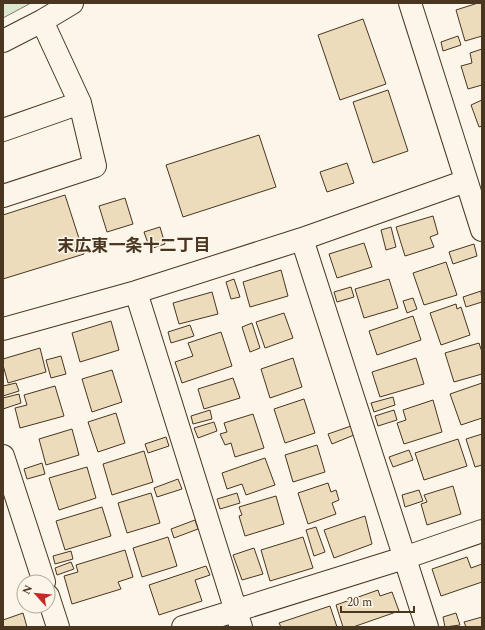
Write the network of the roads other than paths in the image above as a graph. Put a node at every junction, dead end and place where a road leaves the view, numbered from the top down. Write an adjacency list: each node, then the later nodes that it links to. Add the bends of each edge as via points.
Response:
1 (72, 3): 3 (street)
2 (410, 3): 7 (street)
3 (42, 21): 4 (street); 5 (street)
4 (3, 41)
5 (80, 103): 6 (street); 8 (street, via 95,166)
6 (3, 130)
7 (466, 181): 9 (street); 10 (street)
8 (3, 196)
9 (482, 230)
10 (302, 239): 11 (street); 15 (street)
11 (136, 292): 12 (street); 18 (street)
12 (3, 329)
13 (3, 456): 16 (street)
14 (482, 531): 15 (street)
15 (404, 558): 18 (street); 21 (street)
16 (41, 574)
17 (54, 614): 19 (street)
18 (238, 618): 20 (street)
19 (58, 627)
20 (183, 627)
21 (427, 627)

